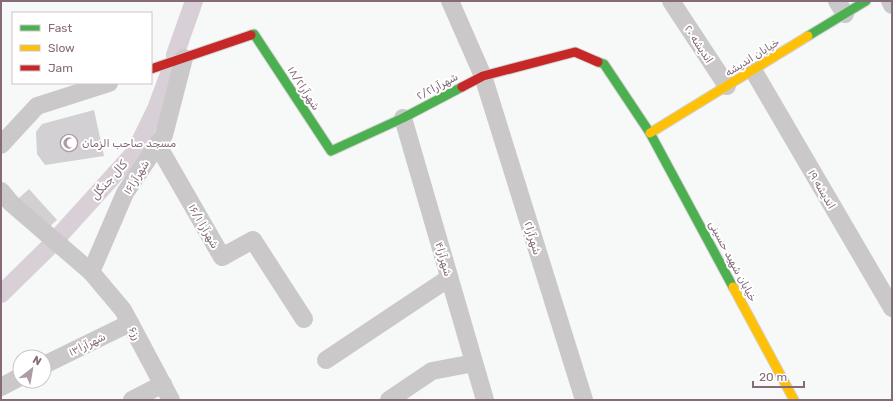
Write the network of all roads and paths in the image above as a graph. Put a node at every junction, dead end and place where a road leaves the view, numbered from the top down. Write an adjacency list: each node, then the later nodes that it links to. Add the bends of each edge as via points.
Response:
1 (450, 1): 10 (street, شهرآرا۲)
2 (672, 1): 12 (street, اندیشه ۲۰)
3 (866, 1): 6 (street, خیابان اندیشه)
4 (890, 1): 5 (street)
5 (892, 5)
6 (841, 8): 9 (street, خیابان اندیشه)
7 (184, 58): 8 (street); 13 (street, شهرآرا۱۸/۲, via 254,34 331,151); 15 (street, شهرآرا۱۶, via 164,134)
8 (152, 69)
9 (753, 70): 12 (street, خیابان اندیشه); 20 (street, اندیشه ۱۹)
10 (483, 76): 13 (street, شهرآرا۲/۲); 14 (street, شهرآرا۲/۲, via 575,52 604,64); 32 (street, شهرآرا۲)
11 (106, 84): 16 (street, via 37,106)
12 (727, 86): 14 (street, خیابان اندیشه)
13 (403, 118): 19 (street, شهرآرا۴)
14 (650, 134): 33 (street, خیابان شهید حسینی)
15 (157, 144): 18 (street, شهرآرا۱۶, via 125,193); 21 (street, شهرآرا ۱۶/۱, via 222,258 253,240)
16 (1, 145)
17 (1, 190): 18 (street, رز۶, via 11,203)
18 (91, 272): 22 (street, رز۶, via 123,310)
19 (449, 278): 23 (street); 25 (street, شهرآرا۴)
20 (892, 308)
21 (304, 318)
22 (130, 323): 24 (street, شهرآرا۱۳); 28 (street, رز۶)
23 (326, 360)
24 (52, 362)
25 (474, 363): 30 (street, via 432,371); 31 (street, شهرآرا۴)
26 (12, 381): 27 (street)
27 (1, 387)
28 (167, 392): 29 (street)
29 (132, 400)
30 (389, 400)
31 (485, 400)
32 (584, 400)
33 (794, 400)

